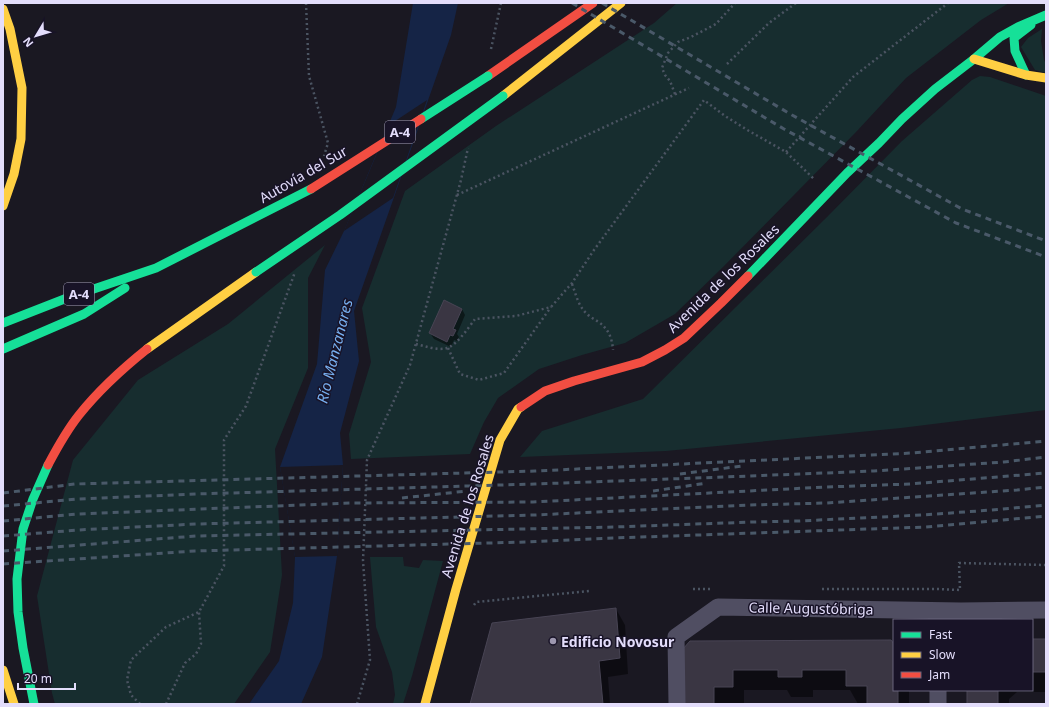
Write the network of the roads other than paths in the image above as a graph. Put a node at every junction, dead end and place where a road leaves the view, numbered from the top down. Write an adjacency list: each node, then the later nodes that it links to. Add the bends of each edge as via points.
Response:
1 (593, 3): 9 (main road, Autovía del Sur / A-4, bridge, via 488,76 311,189)
2 (621, 3): 17 (main road, bridge, via 504,96 340,215 150,347 106,384 78,416 47,467 23,529 18,612)
3 (3, 9): 8 (main road, via 16,54 22,96 20,139 14,174)
4 (1042, 17): 5 (main road, Avenida de los Rosales, via 1000,37); 6 (main road, via 1014,38 1016,51)
5 (974, 59): 6 (main road); 18 (main road, Avenida de los Rosales, via 902,119 684,338 642,362 545,391 518,409 500,440)
6 (1026, 75): 7 (main road)
7 (1046, 78)
8 (3, 206)
9 (156, 268): 10 (main road, Autovía del Sur / A-4); 11 (main road, via 84,314)
10 (3, 322)
11 (3, 349)
12 (1046, 610): 13 (street, Calle Augustóbriga, via 960,611)
13 (937, 615): 19 (street, Calle Augustóbriga, via 718,607 676,637)
14 (3, 670): 16 (main road)
15 (938, 691): 20 (street)
16 (14, 704)
17 (34, 704)
18 (425, 704)
19 (677, 704)
20 (938, 704)

